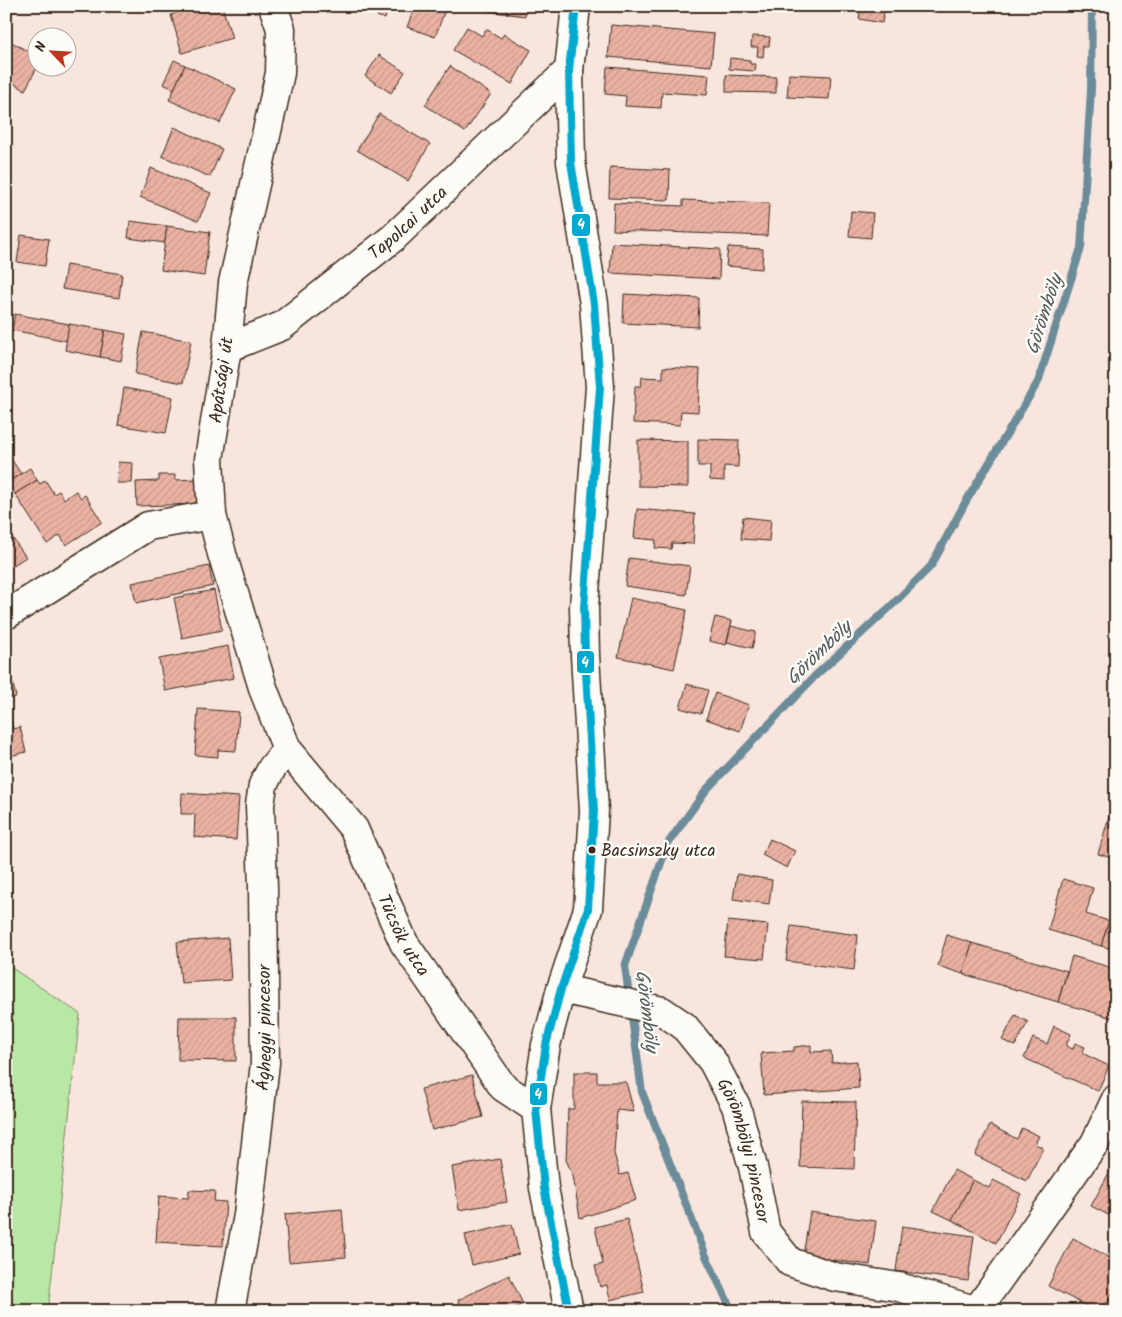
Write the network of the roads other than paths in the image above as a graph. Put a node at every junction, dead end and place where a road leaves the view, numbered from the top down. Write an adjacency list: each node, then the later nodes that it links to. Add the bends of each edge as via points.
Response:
1 (273, 6): 4 (street, Apátsági út, via 280,29 280,73 233,283)
2 (576, 6): 3 (street)
3 (569, 70): 4 (street, Tapolcai utca, via 394,237 282,326); 8 (street, via 571,162 594,304 600,387 584,607 594,811 588,909)
4 (227, 348): 5 (street, Apátsági út, via 209,459)
5 (212, 515): 6 (street, via 148,526); 7 (street, Apátsági út, via 264,691)
6 (6, 615)
7 (286, 749): 10 (street, Tücsök utca, via 354,829 404,943 503,1087); 12 (street, Ághegyi pincesor, via 263,785 260,805 265,1063 248,1215)
8 (561, 988): 10 (street, via 546,1045); 11 (street, Görömbölyi pincesor, via 662,1011 684,1026 713,1062 736,1106 766,1232 790,1262 835,1277 898,1287)
9 (1116, 1100): 11 (street, via 1095,1143)
10 (536, 1109): 13 (street, via 544,1188)
11 (977, 1310)
12 (230, 1311)
13 (569, 1311)

